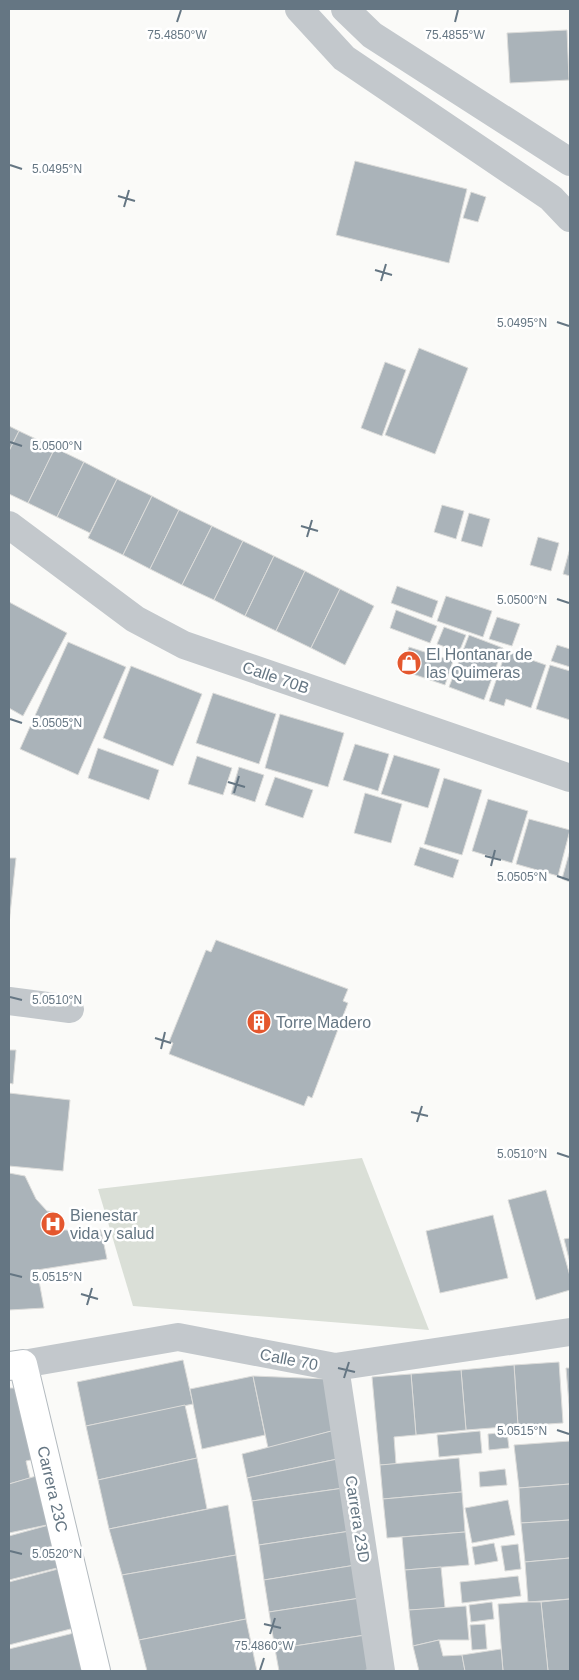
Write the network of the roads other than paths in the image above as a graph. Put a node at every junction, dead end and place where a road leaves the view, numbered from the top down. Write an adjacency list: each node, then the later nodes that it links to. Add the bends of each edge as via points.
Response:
1 (299, 9): 4 (street, via 344,58 551,198)
2 (345, 9): 3 (street, via 372,35)
3 (570, 162)
4 (570, 218)
5 (9, 524): 6 (street, Calle 70B, via 135,620 184,645)
6 (570, 778)
7 (9, 1001): 8 (street)
8 (70, 1009)
9 (570, 1332): 11 (street, Calle 70)
10 (16, 1365): 11 (street, Calle 70, via 178,1337); 12 (street, Carrera 23C)
11 (335, 1367): 13 (street, Carrera 23D)
12 (96, 1671)
13 (381, 1671)

